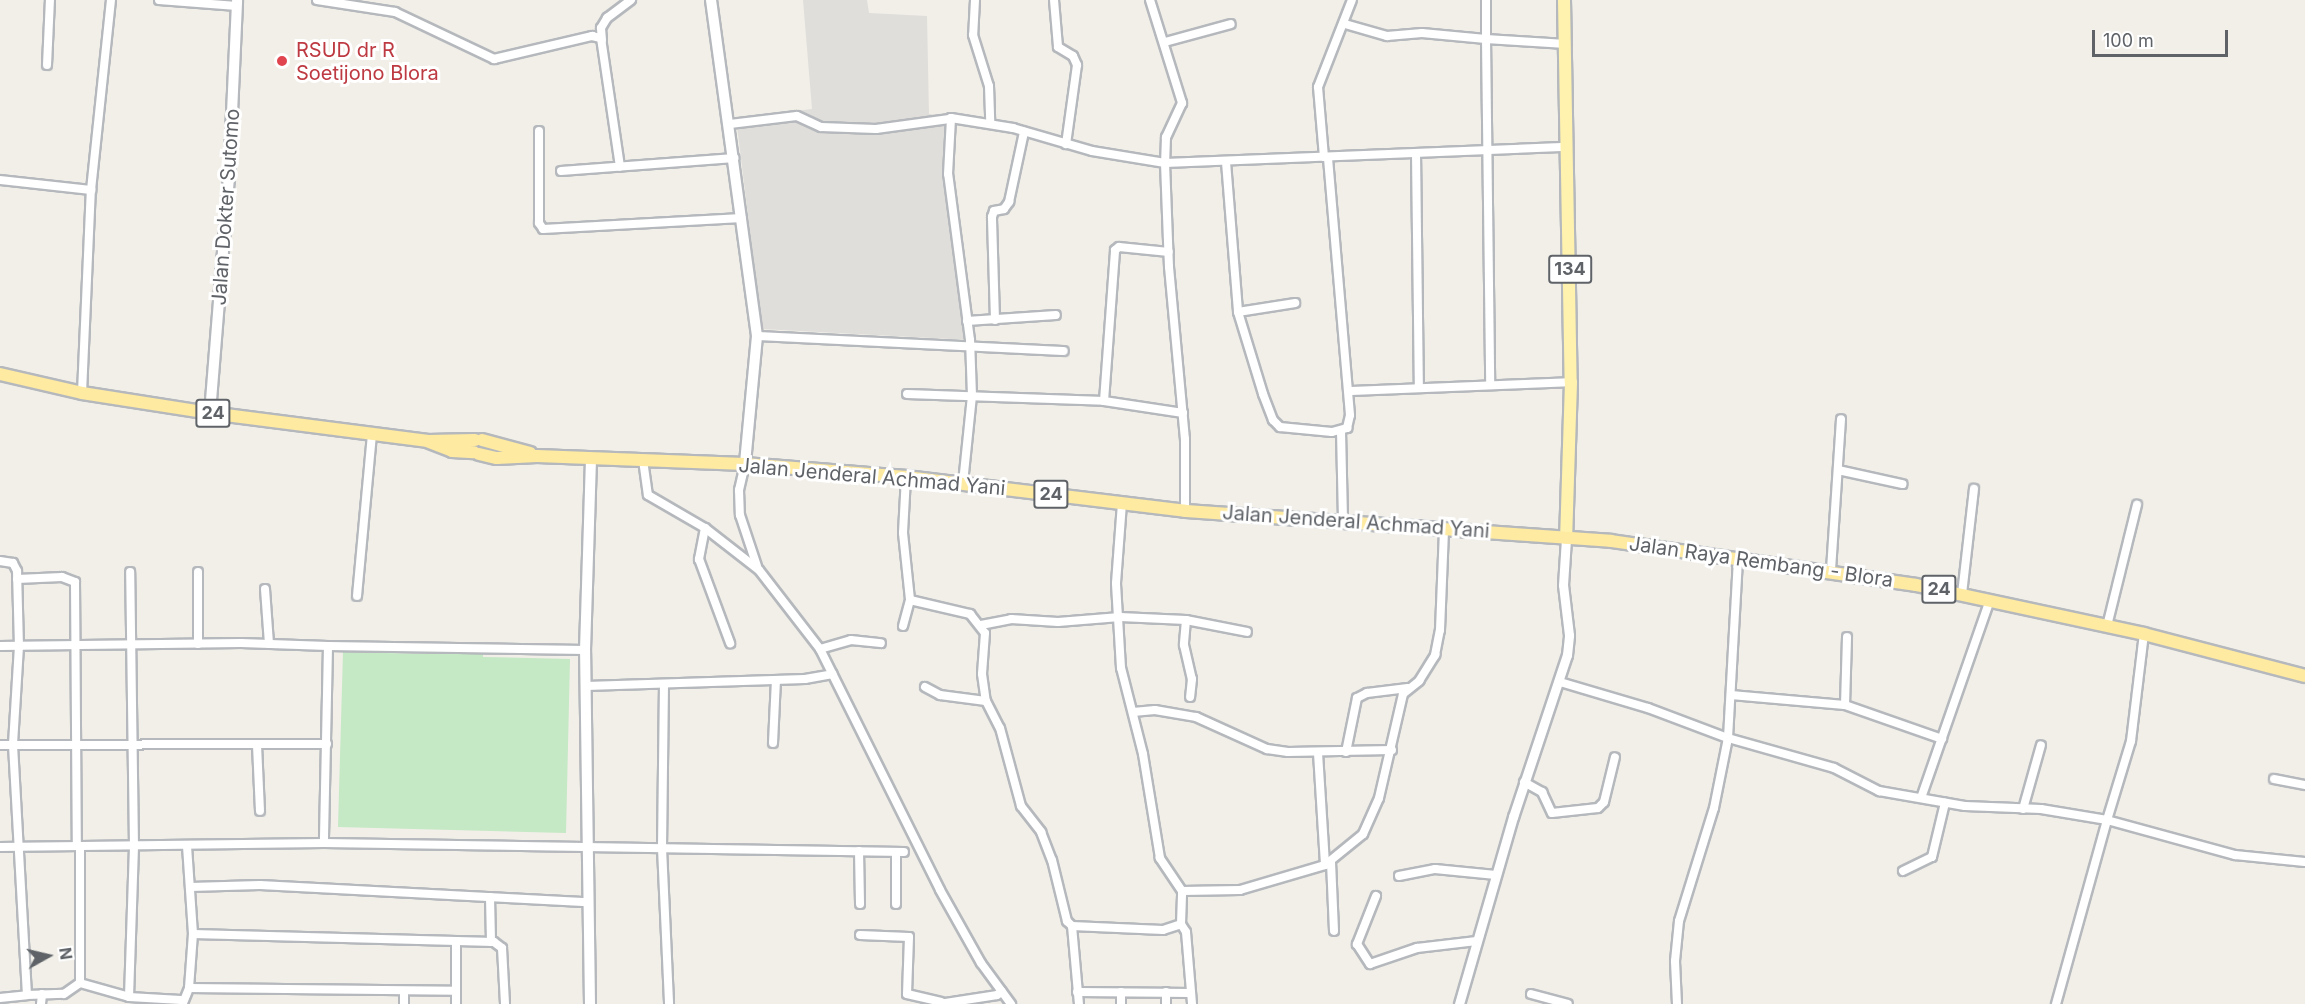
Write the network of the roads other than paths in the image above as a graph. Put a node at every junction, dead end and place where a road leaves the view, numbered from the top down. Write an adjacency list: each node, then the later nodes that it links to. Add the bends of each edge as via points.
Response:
1 (50, 0): 20 (street)
2 (111, 0): 37 (street)
3 (159, 0): 13 (street)
4 (317, 0): 17 (street, via 395,12 494,59 592,36)
5 (631, 0): 17 (street, via 607,18 601,28)
6 (711, 0): 22 (main road)
7 (975, 0): 23 (street, via 973,35 989,86)
8 (1054, 0): 26 (street, via 1058,47 1073,56 1077,65)
9 (1150, 0): 18 (street)
10 (1352, 0): 15 (street)
11 (1486, 0): 16 (street)
12 (1564, 0): 19 (main road, 134)
13 (237, 3): 57 (main road, Jalan Dokter Sutomo, via 229,179)
14 (1231, 24): 18 (street)
15 (1345, 24): 16 (street, via 1387,36 1422,33); 30 (street, via 1318,87)
16 (1486, 39): 19 (street); 28 (street)
17 (602, 40): 34 (street)
18 (1165, 42): 33 (street, via 1182,103 1166,137)
19 (1566, 44): 27 (main road, 134)
20 (47, 65)
21 (949, 119): 22 (street, via 876,129 820,127 797,116); 23 (street); 44 (street, via 948,174)
22 (730, 124): 31 (main road)
23 (990, 124): 25 (street)
24 (539, 131): 38 (street, via 539,223 543,229)
25 (1024, 132): 26 (street); 43 (street, via 1010,202 1004,209 994,211 992,217)
26 (1066, 144): 33 (street)
27 (1569, 147): 28 (street); 49 (main road, 134)
28 (1488, 150): 29 (street); 50 (street)
29 (1416, 153): 30 (street); 51 (street)
30 (1326, 157): 32 (street); 52 (street)
31 (735, 158): 34 (street); 38 (main road)
32 (1226, 162): 33 (street); 41 (street)
33 (1165, 163): 39 (street)
34 (620, 167): 35 (street)
35 (561, 171)
36 (0, 180): 37 (street)
37 (91, 190): 53 (street)
38 (742, 218): 45 (main road)
39 (1169, 252): 56 (street, via 1119,247 1115,250); 58 (street)
40 (1294, 303): 41 (street)
41 (1238, 312): 60 (street, via 1276,423 1292,431)
42 (1056, 315): 43 (street)
43 (995, 320): 44 (street)
44 (967, 321): 46 (street)
45 (758, 336): 46 (street); 64 (main road)
46 (970, 349): 47 (street); 55 (street)
47 (1064, 351)
48 (0, 374): 53 (highway, Jalan Jenderal Achmad Yani / 24)
49 (1571, 382): 50 (street); 76 (main road, 134)
50 (1490, 384): 51 (street)
51 (1419, 388): 52 (street)
52 (1349, 391): 60 (street, via 1349,423)
53 (82, 393): 57 (highway, Jalan Jenderal Achmad Yani / 24)
54 (907, 394): 55 (street)
55 (972, 396): 56 (street); 67 (street)
56 (1104, 401): 58 (street)
57 (210, 413): 61 (highway, Jalan Jenderal Achmad Yani / 24)
58 (1183, 413): 72 (street)
59 (1841, 419): 65 (street)
60 (1341, 431): 73 (street)
61 (372, 434): 62 (highway, Jalan Jenderal Achmad Yani / 24, via 428,441 452,451 478,447 537,456); 86 (street)
62 (591, 458): 63 (highway, Jalan Jenderal Achmad Yani / 24); 107 (main road)
63 (643, 460): 64 (highway, Jalan Jenderal Achmad Yani / 24); 74 (street, via 648,495)
64 (745, 464): 66 (highway, Jalan Jenderal Achmad Yani / 24); 79 (street, via 739,490 740,515)
65 (1838, 470): 68 (street); 80 (street)
66 (906, 477): 67 (highway, Jalan Jenderal Achmad Yani / 24); 87 (street, via 903,533)
67 (963, 483): 70 (highway, Jalan Jenderal Achmad Yani / 24)
68 (1902, 484)
69 (1974, 489): 85 (street)
70 (1122, 503): 72 (highway, Jalan Jenderal Achmad Yani / 24); 89 (street, via 1116,583)
71 (2137, 505): 93 (street)
72 (1185, 511): 73 (highway, Jalan Jenderal Achmad Yani / 24)
73 (1342, 521): 75 (highway, Jalan Jenderal Achmad Yani / 24)
74 (705, 528): 79 (street); 97 (street, via 699,559)
75 (1444, 531): 76 (highway, Jalan Jenderal Achmad Yani / 24); 115 (street, via 1440,630 1435,655 1419,681)
76 (1566, 538): 77 (highway, Jalan Raya Rembang - Blora / 24); 111 (street, via 1563,585 1569,635)
77 (1738, 557): 80 (highway, Jalan Raya Rembang - Blora / 24); 116 (street)
78 (0, 561): 83 (street, via 13,562)
79 (759, 570): 106 (street)
80 (1832, 570): 85 (highway, Jalan Raya Rembang - Blora / 24)
81 (130, 572): 105 (street)
82 (198, 572): 99 (street)
83 (17, 579): 102 (street); 103 (street, via 62,577 75,582)
84 (265, 589): 100 (street)
85 (1962, 594): 88 (highway, Jalan Raya Rembang - Blora / 24)
86 (357, 596)
87 (910, 600): 91 (street, via 970,614); 92 (street)
88 (1990, 600): 93 (highway, Jalan Raya Rembang - Blora / 24); 122 (street)
89 (1120, 616): 90 (street); 91 (street, via 1058,621 1011,619); 120 (street, via 1121,668)
90 (1186, 620): 94 (street); 117 (street, via 1184,645 1192,679)
91 (981, 625): 118 (street, via 986,643 982,674)
92 (903, 626)
93 (2107, 626): 95 (highway, Jalan Raya Rembang - Blora / 24)
94 (1247, 632)
95 (2144, 634): 109 (highway, Jalan Raya Rembang - Blora / 24); 142 (street, via 2130,748)
96 (1847, 637): 119 (street)
97 (730, 643)
98 (881, 643): 106 (street, via 851,640)
99 (198, 644): 100 (street); 105 (street)
100 (268, 644): 104 (street)
101 (0, 646): 102 (street)
102 (19, 646): 103 (street); 126 (street)
103 (78, 646): 105 (street); 129 (street)
104 (328, 646): 107 (street); 124 (street)
105 (134, 647): 130 (street)
106 (820, 649): 108 (street)
107 (585, 650): 113 (main road)
108 (832, 674): 110 (street); 176 (street, via 940,890 981,963)
109 (2305, 676)
110 (776, 680): 112 (street); 123 (street)
111 (1560, 682): 121 (street, via 1648,708); 136 (street)
112 (664, 684): 113 (street); 149 (street)
113 (586, 686): 150 (main road)
114 (925, 687): 118 (street, via 940,695)
115 (1408, 688): 131 (street, via 1398,707); 133 (street, via 1357,698)
116 (1731, 695): 119 (street); 121 (street)
117 (1190, 697)
118 (986, 701): 165 (street, via 1000,728 1021,806 1041,832 1067,921)
119 (1845, 705): 122 (street)
120 (1134, 712): 132 (street, via 1174,712 1213,724 1267,749); 158 (street, via 1160,858)
121 (1728, 738): 138 (street, via 1834,768 1879,791); 202 (street, via 1714,808 1679,921 1675,961)
122 (1942, 739): 138 (street)
123 (773, 743)
124 (327, 744): 127 (street); 143 (street)
125 (0, 745): 126 (street)
126 (13, 745): 129 (street); 148 (street)
127 (257, 745): 130 (street); 141 (street)
128 (2041, 745): 140 (street)
129 (76, 746): 130 (street); 144 (street)
130 (131, 746): 145 (street)
131 (1392, 750): 133 (street); 153 (street, via 1372,820 1351,847)
132 (1318, 753): 133 (street); 153 (street)
133 (1346, 753)
134 (1615, 757): 136 (street, via 1604,802 1598,808 1552,813 1542,792)
135 (2274, 779): 137 (street)
136 (1524, 782): 155 (street)
137 (2305, 784)
138 (1921, 798): 139 (street)
139 (1945, 803): 140 (street); 154 (street, via 1932,857)
140 (2023, 809): 142 (street)
141 (260, 811)
142 (2107, 820): 152 (street, via 2235,855); 203 (street)
143 (324, 843): 146 (street); 150 (street)
144 (78, 846): 145 (street); 148 (street); 172 (street)
145 (134, 846): 146 (street); 184 (street)
146 (187, 846): 157 (street)
147 (0, 847): 148 (street)
148 (20, 847): 181 (street)
149 (662, 848): 150 (street); 151 (street); 194 (street)
150 (586, 849): 161 (main road)
151 (859, 851): 162 (street); 163 (street, via 900,852)
152 (2305, 862)
153 (1328, 864): 158 (street, via 1240,890); 166 (street)
154 (1903, 871)
155 (1496, 875): 156 (street, via 1435,869); 170 (street)
156 (1399, 876)
157 (190, 887): 160 (street, via 260,885); 167 (street)
158 (1182, 891): 164 (street)
159 (1376, 896): 170 (street, via 1357,945 1370,964 1417,948)
160 (490, 897): 161 (street); 171 (street)
161 (588, 902): 193 (main road)
162 (860, 904)
163 (896, 904)
164 (1180, 924): 165 (street, via 1163,930); 180 (street, via 1186,932)
165 (1072, 926): 177 (street)
166 (1334, 931)
167 (193, 934): 169 (street); 173 (street)
168 (860, 935): 188 (street, via 909,937 907,994)
169 (456, 941): 171 (street); 175 (street)
170 (1477, 941): 200 (street)
171 (490, 942): 192 (street, via 502,948)
172 (80, 983): 182 (street, via 71,992); 184 (street)
173 (189, 988): 174 (street); 187 (street)
174 (404, 991): 175 (street); 190 (street)
175 (456, 991): 191 (street)
176 (1002, 991): 188 (street); 195 (street)
177 (1077, 992): 178 (street); 196 (street)
178 (1121, 992): 179 (street); 197 (street)
179 (1167, 992): 180 (street); 198 (street)
180 (1191, 993): 199 (street)
181 (27, 994): 182 (street); 185 (street)
182 (42, 994): 189 (street)
183 (1531, 994): 186 (street)
184 (129, 997): 187 (street)
185 (0, 998)
186 (1540, 1000): 201 (street)
187 (182, 1002)
188 (940, 1003)
189 (41, 1004)
190 (404, 1004)
191 (456, 1004)
192 (505, 1004)
193 (590, 1004)
194 (669, 1004)
195 (1011, 1004)
196 (1079, 1004)
197 (1121, 1004)
198 (1166, 1004)
199 (1192, 1004)
200 (1459, 1004)
201 (1568, 1004)
202 (1677, 1004)
203 (2056, 1004)

